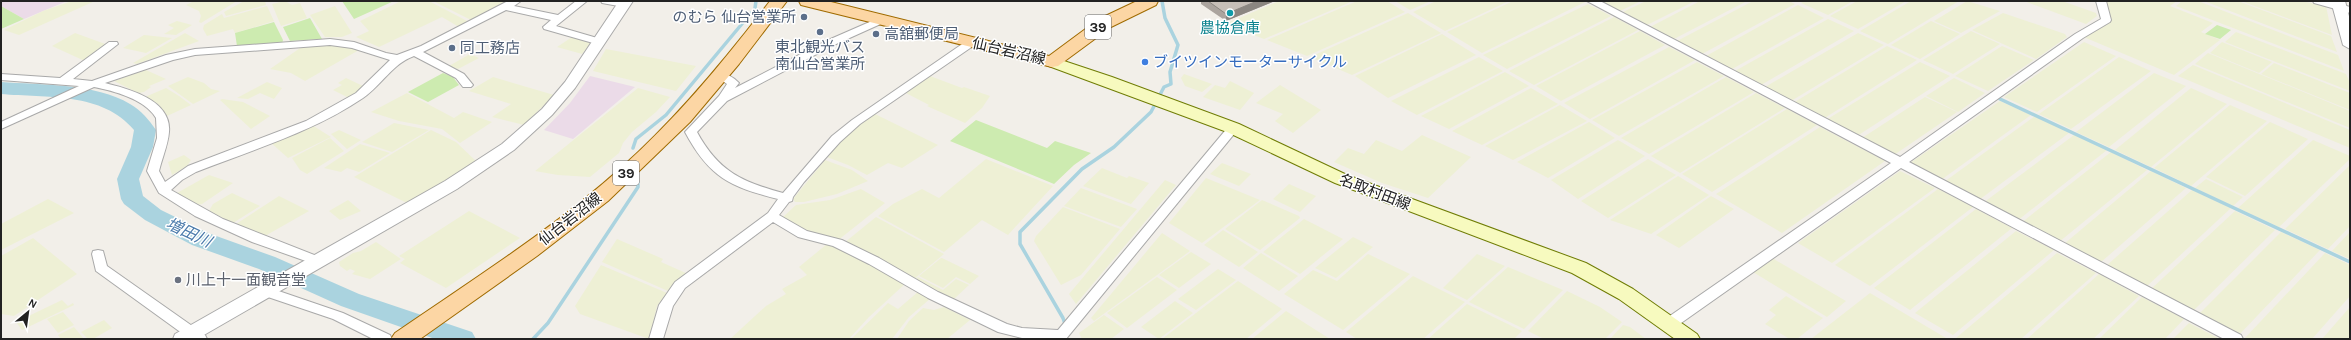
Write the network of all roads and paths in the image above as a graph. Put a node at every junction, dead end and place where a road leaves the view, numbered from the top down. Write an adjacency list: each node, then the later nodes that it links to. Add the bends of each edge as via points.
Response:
1 (516, 1): 12 (street)
2 (582, 1): 13 (street)
3 (606, 1): 10 (street)
4 (779, 1): 22 (main road, 仙台岩沼線 / 39)
5 (807, 1): 14 (main road, 仙台岩沼線)
6 (1150, 1): 21 (main road, 仙台岩沼線 / 39, via 1105,23)
7 (1592, 1): 30 (street)
8 (2101, 1): 30 (street, via 2106,20 2079,36)
9 (2318, 1): 11 (street)
10 (625, 2): 15 (street)
11 (2343, 5): 18 (street)
12 (504, 8): 13 (street); 19 (street)
13 (560, 18): 15 (street, via 548,27)
14 (881, 20): 16 (main road, 仙台岩沼線); 27 (street, via 830,43)
15 (600, 42): 35 (street, via 570,85 547,112 508,147 452,185)
16 (972, 42): 21 (main road, 仙台岩沼線); 32 (street, via 856,122 800,179)
17 (113, 44): 24 (street)
18 (2350, 45)
19 (415, 52): 20 (street); 26 (street, via 460,76)
20 (398, 58): 25 (street, via 342,42 195,52 170,57); 31 (street, via 360,95 310,123 192,170 178,177)
21 (1052, 62): 29 (main road, 名取村田線)
22 (719, 76): 27 (street, via 733,83); 41 (main road, 仙台岩沼線 / 39, via 654,146 572,220)
23 (1, 77): 24 (street)
24 (61, 82): 25 (street)
25 (90, 85): 28 (street); 31 (street, via 142,100 160,113 164,125 163,138 153,171)
26 (467, 85)
27 (723, 99): 32 (street, via 691,132 700,152 719,173 752,189)
28 (1, 126)
29 (1233, 128): 37 (main road, 名取村田線, via 1341,179 1579,268 1603,280); 38 (street)
30 (1899, 162): 37 (street); 44 (street)
31 (163, 190): 35 (street, via 192,210 239,233)
32 (788, 198): 33 (street)
33 (772, 216): 38 (street, via 803,234 837,243 933,295 1003,328 1022,333); 42 (street, via 680,285 666,304)
34 (98, 254): 39 (street, via 101,268)
35 (314, 262): 36 (street)
36 (268, 289): 39 (street); 40 (street, via 338,316)
37 (1669, 324): 43 (main road, 名取村田線)
38 (1063, 333)
39 (191, 337)
40 (385, 339)
41 (403, 339)
42 (656, 339)
43 (1690, 339)
44 (2236, 339)

